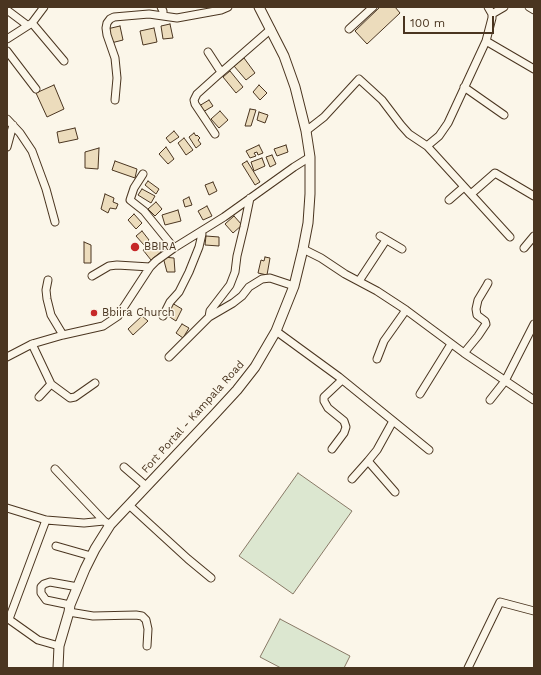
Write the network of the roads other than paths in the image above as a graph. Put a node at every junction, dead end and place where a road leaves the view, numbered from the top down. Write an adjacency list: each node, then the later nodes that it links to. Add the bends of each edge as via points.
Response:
1 (44, 7): 13 (street)
2 (161, 7): 12 (street)
3 (228, 7): 12 (street, via 176,18)
4 (260, 7): 14 (main road, Fort Portal - Kampala Road)
5 (373, 7): 15 (street)
6 (488, 7): 11 (street)
7 (504, 7): 11 (street)
8 (529, 7): 10 (street)
9 (7, 10): 13 (street)
10 (534, 10)
11 (492, 14): 17 (street)
12 (164, 16): 25 (street, via 120,16 110,19 107,23 106,35 115,58)
13 (30, 24): 16 (street); 20 (street)
14 (271, 29): 22 (street); 29 (main road, Fort Portal - Kampala Road, via 295,87)
15 (349, 29)
16 (7, 39)
17 (486, 41): 21 (street); 23 (street)
18 (7, 51): 24 (street)
19 (208, 52): 22 (street)
20 (64, 61)
21 (534, 69)
22 (221, 72): 30 (street, via 197,94 194,100)
23 (464, 87): 26 (street); 31 (street, via 448,123 439,136)
24 (36, 90)
25 (115, 100)
26 (504, 115)
27 (7, 119): 28 (street)
28 (13, 125): 32 (street); 40 (street, via 32,151 46,189)
29 (306, 131): 31 (street, via 324,117 359,80 382,100 409,134); 33 (main road, Fort Portal - Kampala Road)
30 (215, 134)
31 (427, 146): 35 (street)
32 (7, 147)
33 (310, 157): 38 (street); 46 (main road, Fort Portal - Kampala Road, via 308,223)
34 (143, 174): 44 (street, via 130,200 144,211)
35 (464, 187): 36 (street); 39 (street)
36 (471, 194): 37 (street, via 495,173); 43 (street)
37 (534, 196)
38 (250, 198): 41 (street); 56 (street, via 235,272 230,285 210,311)
39 (450, 200)
40 (54, 222)
41 (201, 232): 44 (street); 55 (street, via 200,247 189,272)
42 (534, 236): 45 (street)
43 (510, 237)
44 (174, 248): 48 (street)
45 (524, 248)
46 (303, 249): 51 (street); 53 (main road, Fort Portal - Kampala Road)
47 (402, 249): 51 (street, via 383,238)
48 (150, 267): 49 (street, via 109,266); 59 (street, via 118,316 103,326)
49 (92, 276)
50 (48, 280): 59 (street, via 46,290 51,315)
51 (359, 281): 54 (street)
52 (488, 283): 62 (street, via 476,309 477,315 486,324)
53 (294, 286): 56 (street, via 270,278 262,279 249,287 233,303); 58 (main road, Fort Portal - Kampala Road)
54 (406, 310): 61 (street); 65 (street, via 384,341)
55 (163, 316)
56 (208, 318): 64 (street)
57 (534, 324): 67 (street)
58 (276, 331): 66 (street); 81 (main road, Fort Portal - Kampala Road, via 255,367 236,390)
59 (63, 335): 60 (street)
60 (32, 344): 63 (street); 69 (street)
61 (451, 344): 62 (street); 70 (street)
62 (464, 353): 67 (street)
63 (8, 354)
64 (169, 357)
65 (376, 359)
66 (342, 380): 74 (street); 75 (street, via 324,397 328,408 344,421 346,427)
67 (505, 381): 72 (street); 73 (street)
68 (95, 383): 69 (street, via 70,398)
69 (51, 384): 71 (street)
70 (420, 394)
71 (40, 397)
72 (490, 400)
73 (534, 400)
74 (393, 421): 76 (street); 77 (street)
75 (332, 449)
76 (429, 450)
77 (368, 461): 80 (street); 82 (street)
78 (124, 467): 81 (street)
79 (55, 469): 86 (street)
80 (352, 479)
81 (146, 486): 83 (main road, Fort Portal - Kampala Road)
82 (395, 492)
83 (129, 505): 86 (main road, Fort Portal - Kampala Road); 89 (street)
84 (7, 508): 85 (street)
85 (46, 520): 86 (street); 93 (street)
86 (107, 523): 88 (main road, Fort Portal - Kampala Road)
87 (56, 546): 88 (street)
88 (91, 556): 90 (main road, Fort Portal - Kampala Road)
89 (211, 578)
90 (78, 587): 91 (main road, Fort Portal - Kampala Road); 91 (street, via 50,582 41,587 41,593 46,600)
91 (70, 608): 94 (main road, Fort Portal - Kampala Road); 95 (street, via 93,616 142,616 148,629)
92 (534, 611): 97 (street, via 500,602)
93 (8, 618): 94 (street, via 38,640)
94 (59, 646): 96 (main road, Fort Portal - Kampala Road)
95 (148, 646)
96 (58, 668)
97 (468, 668)

